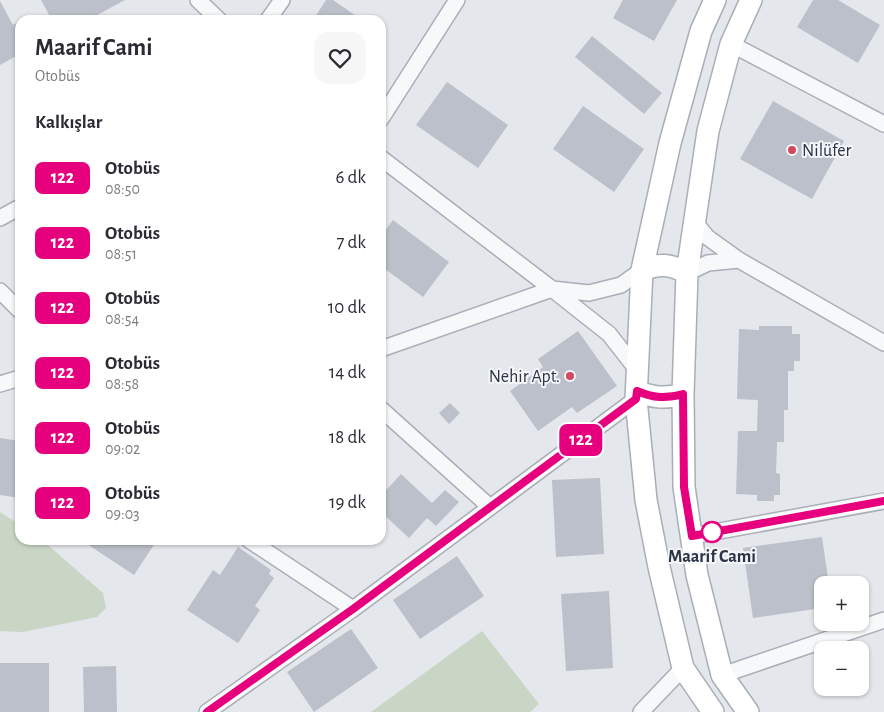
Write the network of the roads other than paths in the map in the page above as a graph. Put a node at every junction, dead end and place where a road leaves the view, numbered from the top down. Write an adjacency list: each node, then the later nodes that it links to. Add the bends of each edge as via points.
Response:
1 (198, 0): 6 (street)
2 (282, 0): 7 (street)
3 (457, 0): 9 (street)
4 (715, 0): 16 (main road, via 701,31 670,143)
5 (751, 0): 8 (main road)
6 (213, 15)
7 (272, 15)
8 (731, 44): 10 (street); 14 (main road, via 708,131)
9 (386, 110)
10 (884, 124)
11 (386, 162): 18 (street)
12 (15, 210): 13 (street)
13 (0, 218)
14 (695, 222): 15 (street, via 707,237); 17 (main road)
15 (739, 260): 17 (street, via 708,263); 21 (street)
16 (642, 270): 17 (main road, via 655,264 673,266); 18 (street, via 621,285 588,293); 25 (main road)
17 (687, 273): 26 (main road)
18 (552, 289): 22 (street); 25 (street, via 609,334)
19 (0, 291): 20 (street)
20 (15, 306)
21 (884, 343)
22 (386, 347)
23 (15, 380): 24 (street)
24 (0, 384)
25 (637, 387): 26 (main road, via 652,397 671,398); 29 (street); 34 (main road, via 646,500)
26 (683, 394): 30 (main road, via 684,487)
27 (386, 413): 29 (street)
28 (884, 501): 30 (street)
29 (490, 507): 32 (street)
30 (692, 536): 35 (main road, via 697,575)
31 (257, 545): 32 (street)
32 (353, 609): 36 (street)
33 (884, 620): 35 (street)
34 (683, 668): 37 (street); 38 (main road)
35 (722, 675): 39 (main road)
36 (207, 712)
37 (641, 712)
38 (713, 712)
39 (748, 712)

